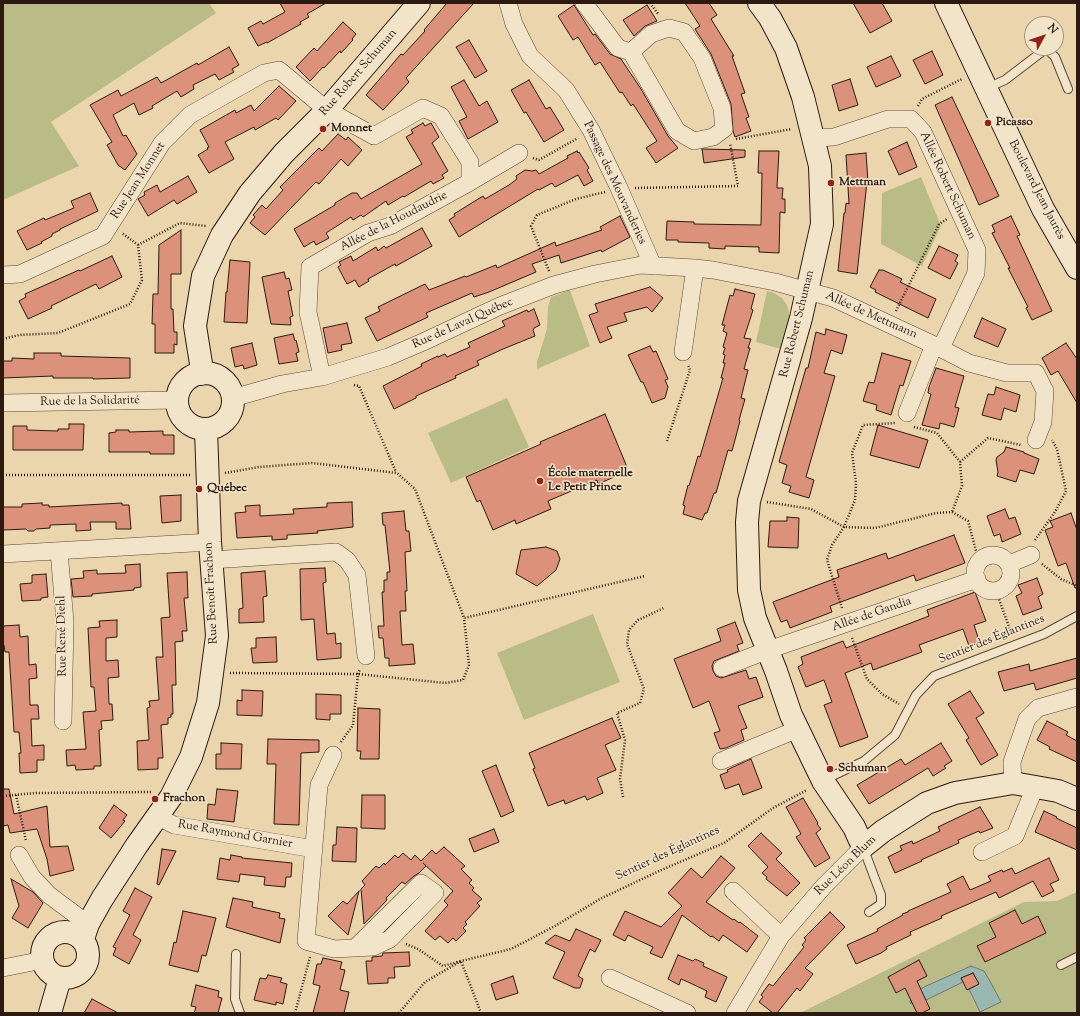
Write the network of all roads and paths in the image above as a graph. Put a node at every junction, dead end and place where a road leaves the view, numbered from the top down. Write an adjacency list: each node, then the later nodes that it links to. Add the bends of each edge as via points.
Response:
1 (420, 3): 10 (street, Rue Robert Schuman)
2 (508, 3): 13 (street, Passage des Mouvanderies, via 514,24 530,56 566,90)
3 (584, 3): 6 (street, via 618,48)
4 (759, 3): 14 (street, Rue Robert Schuman, via 786,48)
5 (946, 3): 8 (street, Boulevard Jean Jaurès)
6 (630, 52): 12 (street, via 677,131 694,141 713,137); 12 (street, via 651,34 669,28 684,32 702,58 722,108)
7 (964, 78): 11 (path, via 922,99)
8 (987, 88): 9 (lane, via 1005,80 1043,51 1049,51); 23 (street, Boulevard Jean Jaurès, via 1043,209)
9 (1068, 89)
10 (327, 110): 16 (street, via 374,136 423,108 441,116 470,162); 18 (street, Rue Jean Monnet, via 279,70 264,73 190,115 162,143); 19 (street, Rue Robert Schuman, via 284,153 250,193)
11 (910, 119): 14 (street, via 888,118 834,137); 17 (street, Allée Robert Schuman, via 924,132)
12 (724, 129): 14 (path, via 730,140)
13 (591, 130): 15 (path, via 539,160); 21 (street, Passage des Mouvanderies)
14 (812, 132): 25 (street, Rue Robert Schuman, via 820,166 822,224)
15 (519, 153): 16 (street, Allée de la Houdaudrie)
16 (470, 182): 31 (street, Allée de la Houdaudrie, via 390,226 368,233 310,267 308,312)
17 (960, 213): 26 (path, via 938,224); 28 (street, Allée Robert Schuman, via 977,250 976,273)
18 (110, 224): 20 (path); 24 (street, Rue Jean Monnet, via 103,236 20,274)
19 (226, 229): 20 (path, via 180,223); 30 (street, Rue Robert Schuman, via 203,276 195,326)
20 (138, 245): 27 (path, via 142,280 130,304 58,333 19,335)
21 (653, 266): 22 (street, Rue de Laval Québec); 31 (street, Rue de Laval Québec, via 641,265 554,285 388,356)
22 (695, 268): 25 (street, Rue de Laval Québec); 29 (street)
23 (1077, 268)
24 (3, 275)
25 (808, 290): 26 (street, Allée de Mettmann, via 833,298); 63 (street, Rue Robert Schuman, via 749,501 749,590 755,618)
26 (890, 324): 28 (street, Allée de Mettmann)
27 (3, 340)
28 (937, 346): 36 (street); 37 (street, Allée de Mettmann, via 969,363 1007,372 1036,373 1045,391)
29 (683, 352): 40 (path, via 690,370)
30 (201, 374): 33 (street, via 214,375 226,382); 34 (street, via 192,376 185,382)
31 (322, 377): 33 (street, Rue de Laval Québec, via 282,384)
32 (353, 384): 42 (path, via 359,386)
33 (233, 398): 38 (street, via 230,416 216,428)
34 (177, 400): 35 (street, Rue de la Solidarité); 38 (street, via 180,413 189,424)
35 (3, 403)
36 (910, 420): 41 (path, via 937,433); 48 (path, via 863,425 852,454 856,483 855,500)
37 (1043, 422): 39 (street, Allée de Mettmann); 52 (path, via 1057,449 1066,492 1034,542)
38 (206, 430): 50 (street, Rue Benoît Frachon)
39 (1036, 440): 41 (path, via 1027,446 988,438)
40 (667, 441)
41 (960, 462): 47 (path, via 962,486)
42 (397, 473): 43 (path, via 312,463 259,467); 55 (path, via 416,489 464,618)
43 (219, 474)
44 (3, 475): 45 (path)
45 (190, 475)
46 (766, 502): 48 (path, via 811,509)
47 (952, 512): 48 (path, via 936,513 875,528); 53 (path, via 968,521)
48 (844, 527): 61 (path, via 826,560)
49 (59, 551): 50 (street); 51 (street); 69 (street, Rue René Diehl, via 65,622)
50 (211, 551): 64 (street, via 336,552 347,560 357,575); 76 (street, Rue Benoît Frachon, via 217,636 208,703 191,757)
51 (3, 554)
52 (1031, 555): 54 (street); 57 (path, via 1061,579)
53 (979, 562): 54 (street, via 994,555 1006,559); 56 (street, via 975,573)
54 (1009, 564): 58 (street, via 1009,581 1006,586)
55 (645, 576)
56 (977, 579): 58 (street, via 984,588); 61 (street, Allée de Gandia)
57 (1077, 586)
58 (996, 591): 62 (path)
59 (664, 608): 79 (path, via 638,620 629,630 627,644 644,689 640,703 617,713 625,740 620,779)
60 (1077, 616): 62 (lane, Sentier des Églantines, via 1044,634)
61 (846, 623): 63 (street, Allée de Gandia); 68 (path, via 867,679 882,694)
62 (1015, 644): 68 (lane, Sentier des Églantines, via 934,676 916,695)
63 (768, 650): 65 (street); 70 (street, Rue Robert Schuman)
64 (366, 656)
65 (722, 668)
66 (358, 674): 71 (path, via 352,726)
67 (1077, 697): 74 (street, via 1038,708 1027,719 1012,762)
68 (908, 710): 73 (lane, Sentier des Églantines, via 895,735 864,761)
69 (63, 720)
70 (798, 729): 72 (street); 73 (street, Rue Robert Schuman)
71 (333, 755): 83 (street, via 319,785)
72 (720, 761)
73 (823, 781): 82 (street, Rue Robert Schuman, via 854,827); 96 (path, Sentier des Églantines, via 773,808 724,843 600,899 511,949)
74 (1013, 783): 75 (street, Rue Léon Blum); 82 (street, Rue Léon Blum, via 955,793 927,804 883,831)
75 (1035, 787): 80 (street, Rue Léon Blum, via 1058,791); 84 (street, via 1015,836)
76 (174, 792): 77 (path); 81 (street, Rue Benoît Frachon)
77 (16, 795): 78 (path); 85 (path, via 26,844)
78 (3, 796)
79 (623, 797)
80 (1077, 799)
81 (158, 817): 83 (street, Rue Raymond Garnier, via 174,825); 88 (street, Rue Benoît Frachon, via 137,845)
82 (863, 847): 87 (lane, via 881,894 881,904); 89 (street, Rue Léon Blum, via 824,886)
83 (314, 848): 91 (street, via 306,941)
84 (982, 852)
85 (19, 855): 88 (street, via 32,877)
86 (733, 891): 89 (street)
87 (869, 912)
88 (85, 932): 95 (street, via 55,934 44,945); 99 (street, via 89,952 85,967 73,977)
89 (781, 936): 107 (street, Rue Léon Blum)
90 (390, 938): 92 (street, via 373,947); 92 (street, via 435,894 421,883); 96 (path, via 418,949 443,966)
91 (313, 943): 92 (street, via 334,949); 103 (path)
92 (356, 947)
93 (236, 954): 102 (lane, via 235,999)
94 (1077, 957): 97 (lane)
95 (43, 960): 98 (street); 99 (street, via 46,968)
96 (460, 961): 104 (path, Sentier des Églantines, via 425,982); 105 (path)
97 (1061, 965)
98 (3, 968)
99 (60, 978): 101 (street)
100 (610, 978): 106 (street)
101 (50, 1013)
102 (240, 1013)
103 (295, 1013)
104 (399, 1013)
105 (481, 1013)
106 (687, 1013)
107 (736, 1013)

